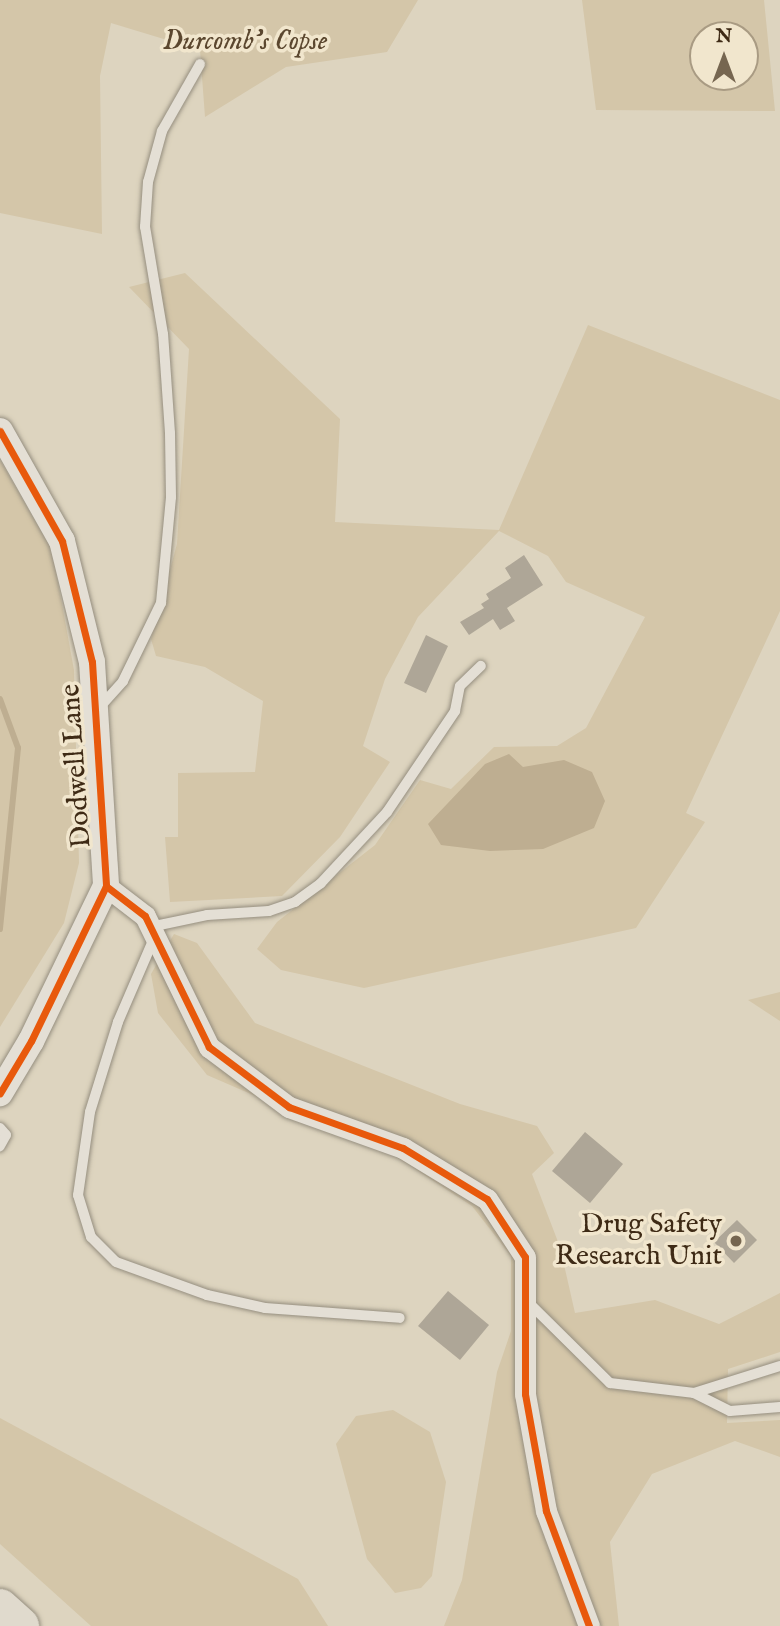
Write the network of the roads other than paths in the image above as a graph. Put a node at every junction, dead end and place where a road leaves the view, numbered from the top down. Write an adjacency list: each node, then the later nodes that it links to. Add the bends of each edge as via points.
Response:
1 (200, 64): 4 (lane, via 162,131 147,193 145,226 163,334 170,433 171,497 161,603 123,681)
2 (0, 431): 4 (street, Dodwell Lane, via 62,541 92,662)
3 (481, 666): 6 (lane, via 460,686 455,711 387,812 321,883 295,902 269,911 206,915)
4 (95, 713): 5 (street, Dodwell Lane)
5 (106, 886): 6 (street, via 145,916); 7 (street, Dodwell Lane, via 31,1041)
6 (153, 932): 10 (street, via 209,1047 289,1107 403,1148 487,1199 525,1258); 11 (lane, via 90,1112 78,1195 90,1237 116,1262 207,1295 265,1308)
7 (0, 1093)
8 (0, 1128): 9 (lane, via 6,1135)
9 (0, 1146)
10 (525, 1299): 13 (lane, via 610,1383); 17 (street, via 525,1394 546,1511)
11 (400, 1318)
12 (780, 1366): 13 (lane)
13 (694, 1393): 14 (lane, via 730,1411)
14 (780, 1407)
15 (0, 1608): 16 (highway)
16 (20, 1626)
17 (589, 1626)

